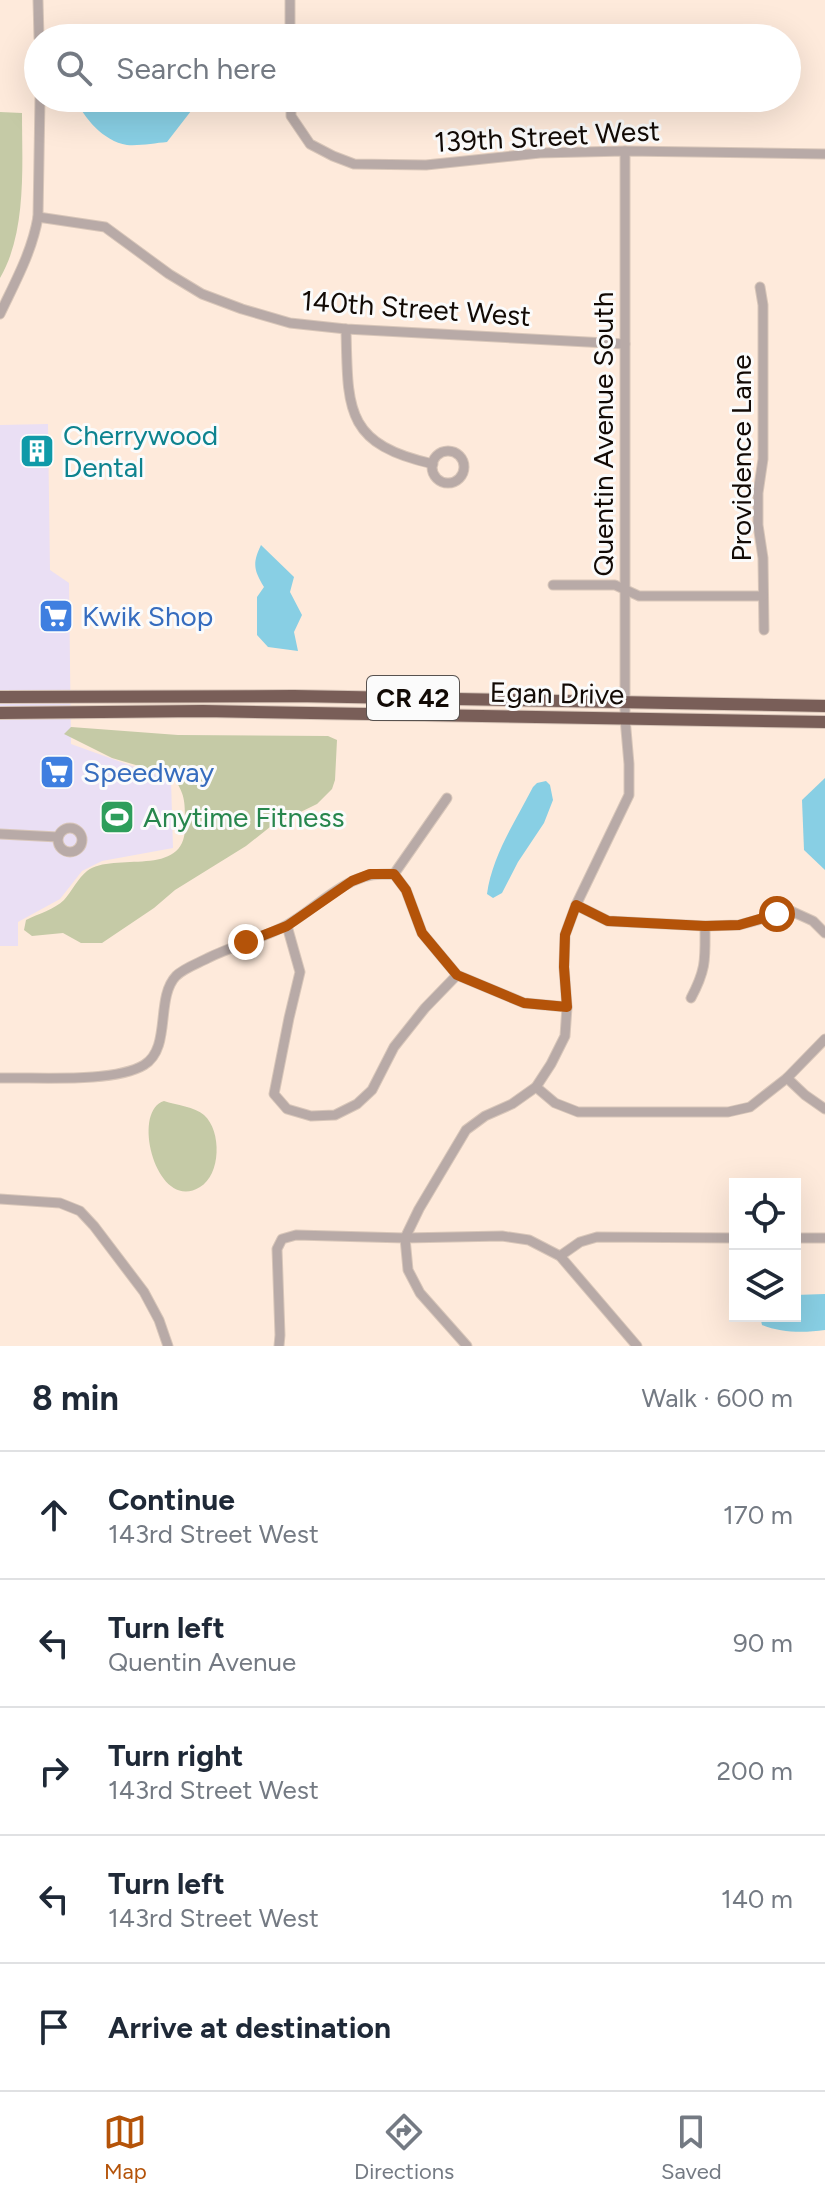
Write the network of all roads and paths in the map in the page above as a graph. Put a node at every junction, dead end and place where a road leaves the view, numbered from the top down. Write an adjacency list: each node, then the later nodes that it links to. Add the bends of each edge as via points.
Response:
1 (38, 0): 3 (street)
2 (290, 0): 4 (street)
3 (39, 24)
4 (290, 24)
5 (40, 112): 9 (street)
6 (291, 112): 7 (street, 139th Street West, via 310,144 354,164 426,165)
7 (625, 151): 8 (street, 139th Street West); 13 (street, Quentin Avenue South)
8 (825, 154)
9 (38, 217): 11 (street, via 31,248); 12 (street, 140th Street West, via 105,227 169,274 215,299 290,323)
10 (760, 287): 17 (street, Providence Lane, via 763,444 758,525)
11 (0, 314)
12 (346, 329): 13 (street, 140th Street West); 14 (street, via 349,400 360,424 392,453)
13 (625, 344): 16 (street, Quentin Avenue South)
14 (433, 464)
15 (553, 585): 16 (street)
16 (624, 589): 17 (street, via 639,596); 20 (street, Quentin Avenue South)
17 (763, 596): 18 (street, Providence Lane)
18 (764, 630)
19 (0, 697): 20 (highway, Egan Drive / CR 42)
20 (626, 702): 21 (highway, Egan Drive / CR 42); 23 (street, Quentin Avenue South)
21 (825, 706)
22 (0, 713): 23 (highway, Egan Drive / CR 42)
23 (625, 718): 24 (highway, Egan Drive / CR 42); 29 (street, Quentin Avenue South, via 629,795)
24 (825, 722)
25 (447, 798): 28 (street)
26 (0, 834): 27 (street)
27 (58, 837)
28 (394, 874): 30 (street, via 352,881); 33 (street, via 422,933)
29 (576, 905): 31 (street, via 608,921); 35 (street, Quentin Avenue South, via 565,935)
30 (287, 926): 33 (street, via 300,972 274,1094 287,1109 311,1116 335,1115 372,1090 394,1047); 37 (street, via 177,975 166,992 163,1027 148,1063 126,1074)
31 (705, 926): 32 (street, via 739,925 791,911); 34 (street, via 705,965)
32 (825, 933)
33 (457, 975): 35 (street, via 524,1003)
34 (691, 998)
35 (567, 1007): 39 (street, Quentin Avenue South, via 565,1036)
36 (825, 1039): 38 (street)
37 (0, 1078)
38 (787, 1078): 39 (street, via 750,1107 728,1112 578,1112 555,1103); 40 (street)
39 (536, 1087): 42 (street, via 466,1130)
40 (825, 1109)
41 (0, 1199): 47 (street, via 60,1203 80,1211 144,1292)
42 (405, 1238): 46 (street, via 502,1236 529,1240); 48 (street, via 282,1239 277,1249); 49 (street, via 408,1270 420,1293)
43 (729, 1238): 46 (street, via 597,1237)
44 (801, 1238): 45 (street)
45 (825, 1238)
46 (560, 1256): 50 (street)
47 (168, 1346)
48 (279, 1346)
49 (467, 1346)
50 (637, 1346)

